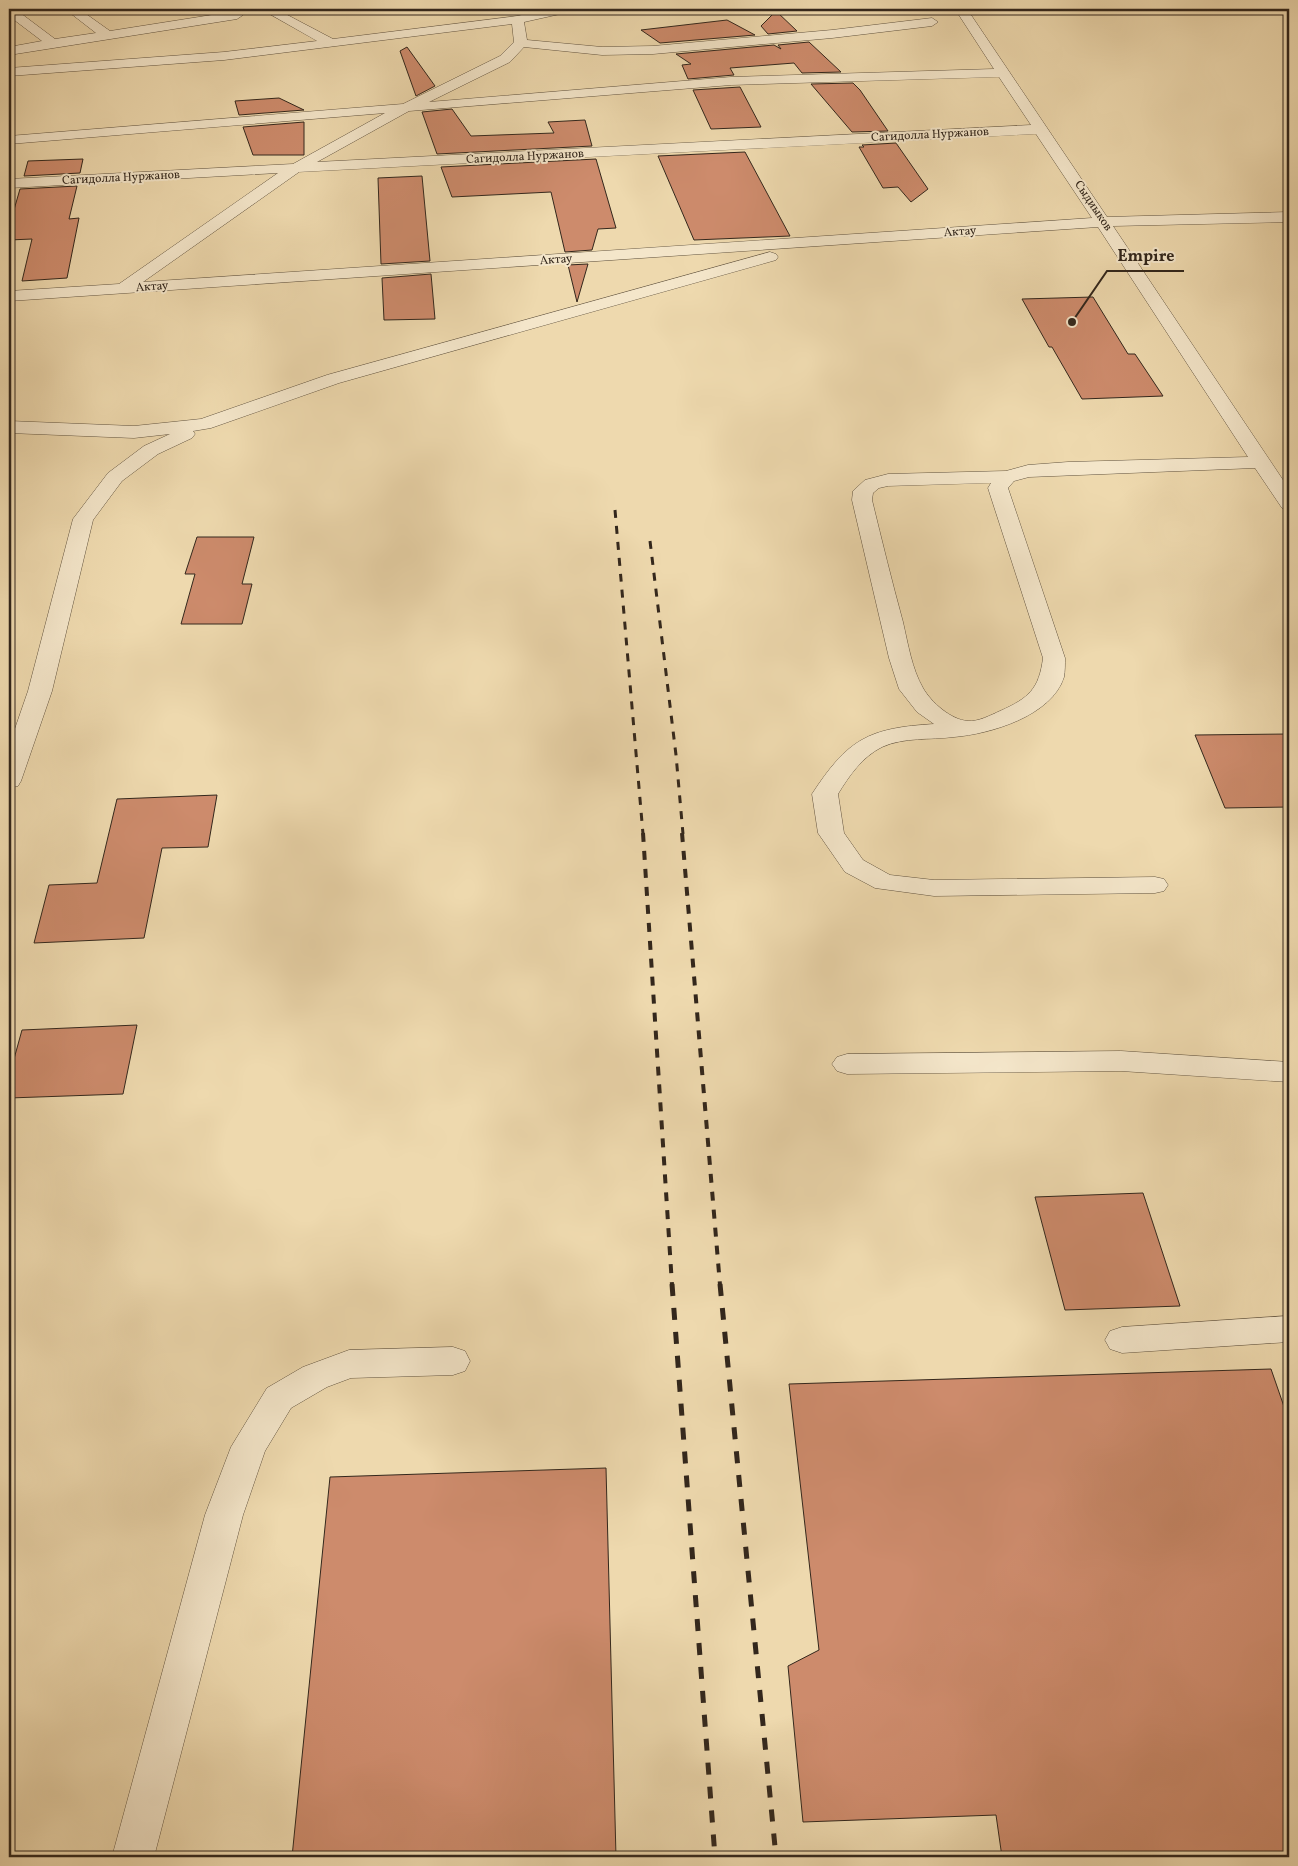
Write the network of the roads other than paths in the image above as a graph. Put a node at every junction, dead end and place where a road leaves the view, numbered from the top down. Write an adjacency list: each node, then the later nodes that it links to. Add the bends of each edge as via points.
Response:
1 (71, 9): 10 (street)
2 (267, 9): 17 (street)
3 (565, 9): 9 (street)
4 (961, 9): 15 (street, Сыдиыков)
5 (9, 11): 11 (street)
6 (906, 12): 16 (street, via 936,24 653,50 602,51)
7 (237, 15): 13 (street)
8 (109, 18): 10 (street)
9 (517, 20): 16 (street); 17 (street)
10 (89, 22): 13 (street)
11 (31, 27): 12 (street); 18 (street, via 50,41)
12 (16, 30)
13 (108, 35): 18 (street)
14 (966, 35): 15 (street)
15 (982, 41): 21 (street, Сыдиыков)
16 (521, 42): 22 (street, via 505,59)
17 (332, 43): 20 (street, via 224,56)
18 (47, 44): 19 (street)
19 (9, 51)
20 (9, 72)
21 (1004, 73): 22 (street, via 731,81); 23 (street, Сыдиыков)
22 (407, 107): 24 (street); 25 (street)
23 (1042, 129): 25 (street, Сагидолла Нуржанов); 28 (street, Сыдиыков)
24 (9, 140)
25 (294, 169): 26 (street, Сагидолла Нуржанов); 30 (street)
26 (9, 183)
27 (1289, 216): 28 (street, Актау)
28 (1104, 222): 29 (street, Актау); 34 (street, Сыдиыков)
29 (824, 241): 30 (street, Актау); 32 (street, via 333,379)
30 (122, 289): 31 (street, Актау)
31 (9, 296)
32 (204, 424): 33 (street, via 134,432); 38 (street, via 151,450 115,477 83,519 40,691)
33 (9, 427)
34 (1262, 462): 35 (street, via 1068,468 1028,471); 36 (street, Сыдиыков)
35 (1007, 477): 37 (street, via 998,488 1054,658 1052,679 1036,700 1006,717); 37 (street, via 888,480 868,487 862,500 910,689 937,717)
36 (1289, 504)
37 (966, 729): 39 (street, via 907,733 873,742 847,761 825,794 831,833 854,866 884,882 934,888)
38 (9, 781)
39 (1155, 885)
40 (847, 1064): 41 (street, via 1121,1061)
41 (1289, 1072)
42 (1289, 1329): 43 (street)
43 (1122, 1340)
44 (453, 1361): 45 (street, via 349,1364 315,1377 279,1398 250,1447 224,1515)
45 (133, 1857)

